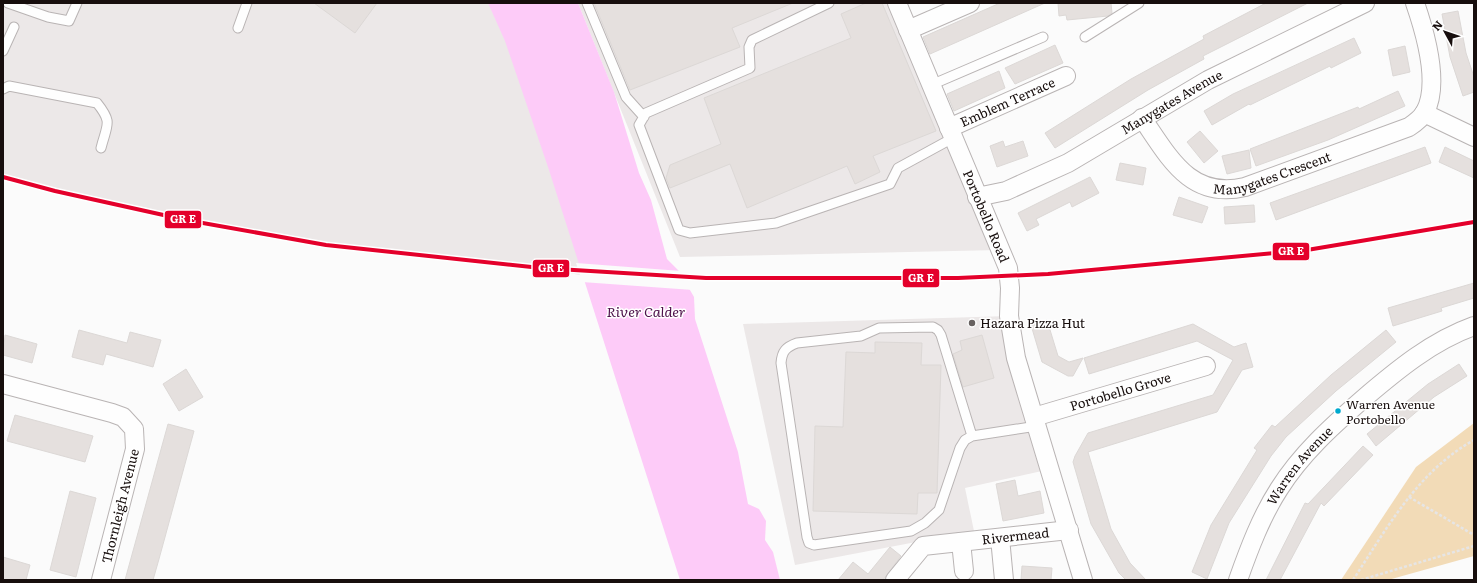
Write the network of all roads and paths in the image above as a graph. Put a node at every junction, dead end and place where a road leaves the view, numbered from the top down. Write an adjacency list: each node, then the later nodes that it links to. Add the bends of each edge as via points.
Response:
1 (8, 3): 2 (lane, via 69,21)
2 (77, 3)
3 (247, 3): 12 (lane)
4 (587, 3): 21 (lane, via 626,97)
5 (829, 3): 21 (lane, via 752,40 749,47 750,68 646,113)
6 (897, 3): 13 (street, Portobello Road)
7 (970, 3): 13 (street)
8 (1139, 3): 15 (lane)
9 (1365, 3): 22 (street, Manygates Avenue, via 1208,80)
10 (1415, 3): 20 (street, Manygates Crescent, via 1431,74 1430,100)
11 (14, 27): 16 (lane)
12 (238, 28)
13 (908, 30): 18 (street, Portobello Road)
14 (1043, 37): 18 (lane)
15 (1085, 37)
16 (3, 51)
17 (1066, 76): 23 (street, Emblem Terrace)
18 (931, 85): 23 (street, Portobello Road)
19 (3, 89): 25 (lane, via 9,86 97,103 107,116 108,122)
20 (1424, 113): 22 (street, Manygates Crescent, via 1409,127 1261,182 1232,190 1216,190 1192,180 1166,152); 24 (street)
21 (644, 117): 23 (lane, via 639,125 679,230 690,234 776,223 890,184 898,168)
22 (1142, 118): 26 (street, Manygates Avenue, via 1040,177 1006,191)
23 (951, 134): 26 (street, Portobello Road)
24 (1474, 137)
25 (101, 148)
26 (977, 197): 30 (street, Portobello Road, via 1008,268 1009,316 1016,358)
27 (1474, 326): 46 (street, Warren Avenue, via 1440,341 1405,364 1320,438 1297,463 1267,509)
28 (1206, 366): 30 (street, Portobello Grove)
29 (3, 384): 41 (street, Thornleigh Avenue, via 112,413 123,417 134,429 135,449)
30 (1036, 422): 31 (lane); 34 (street, Portobello Road)
31 (972, 436): 31 (lane, via 965,440 960,448 939,510 925,523 911,531 895,534 814,545 809,543 799,494 780,363 782,354 787,346 797,343 861,336 879,328 933,327 941,335)
32 (1474, 440): 33 (path, via 1438,465 1418,484)
33 (1409, 497): 35 (path); 47 (path)
34 (1069, 530): 36 (street, Rivermead); 39 (street, Portobello Road)
35 (1474, 535)
36 (1000, 538): 37 (street, Rivermead); 43 (street)
37 (961, 542): 40 (street); 42 (street, Rivermead, via 923,546)
38 (1474, 546): 48 (path)
39 (1076, 553): 44 (street, Portobello Road); 45 (street, Portobello Road)
40 (964, 571)
41 (101, 580)
42 (895, 580)
43 (1004, 580)
44 (1083, 580)
45 (1096, 580)
46 (1238, 580)
47 (1353, 580)
48 (1361, 580)

